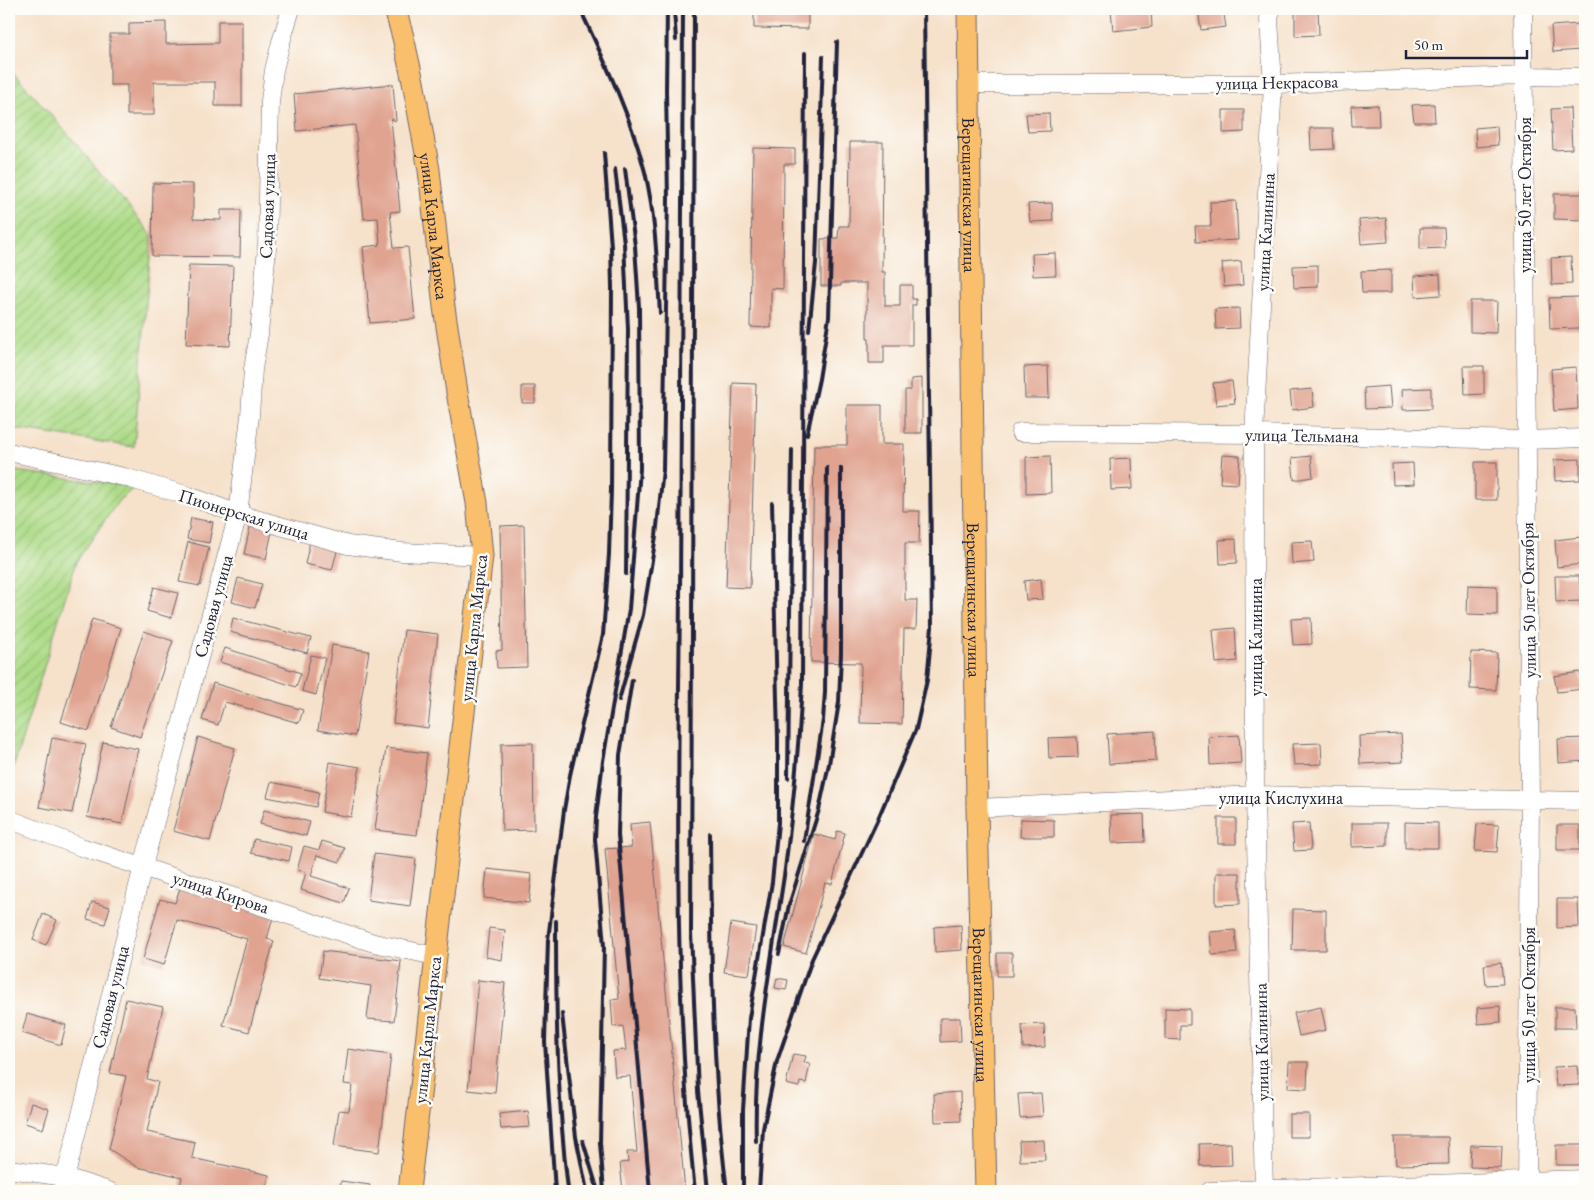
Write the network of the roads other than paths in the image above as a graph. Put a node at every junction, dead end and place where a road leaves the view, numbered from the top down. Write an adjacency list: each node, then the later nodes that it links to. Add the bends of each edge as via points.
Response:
1 (291, 9): 15 (street, Садовая улица, via 280,42 270,102 267,248)
2 (394, 9): 16 (main road, улица Карла Маркса, via 413,82 429,170 444,307 477,503)
3 (968, 9): 8 (main road, Верещагинская улица)
4 (1271, 9): 9 (street, улица Калинина)
5 (1523, 9): 6 (street, улица 50 лет Октября)
6 (1524, 76): 7 (street, улица Некрасова); 9 (street, улица Некрасова); 13 (street, улица 50 лет Октября)
7 (1585, 77)
8 (969, 84): 9 (street, улица Некрасова); 20 (main road, Верещагинская улица)
9 (1273, 84): 11 (street, улица Калинина)
10 (1020, 432): 11 (street, улица Тельмана)
11 (1254, 434): 13 (street, улица Тельмана); 17 (street, улица Калинина)
12 (1585, 438): 13 (street, улица Тельмана)
13 (1526, 440): 18 (street, улица 50 лет Октября)
14 (9, 452): 15 (street, Пионерская улица, via 124,477)
15 (238, 514): 16 (street, Пионерская улица, via 348,545 402,552); 22 (street, Садовая улица)
16 (482, 556): 23 (main road, улица Карла Маркса)
17 (1255, 795): 18 (street, улица Кислухина); 20 (street, улица Кислухина); 28 (street, улица Калинина)
18 (1530, 801): 19 (street, улица Кислухина); 27 (street, улица 50 лет Октября)
19 (1585, 801)
20 (977, 808): 31 (main road, Верещагинская улица)
21 (9, 819): 22 (street, улица Кирова, via 81,847)
22 (143, 866): 23 (street, улица Кирова, via 374,943); 26 (street, Садовая улица)
23 (435, 956): 30 (main road, улица Карла Маркса)
24 (9, 1169): 26 (street)
25 (1585, 1179): 27 (street)
26 (63, 1184): 29 (street)
27 (1527, 1186): 28 (street)
28 (1264, 1190): 32 (street)
29 (109, 1191)
30 (409, 1191)
31 (986, 1191)
32 (1210, 1191)

